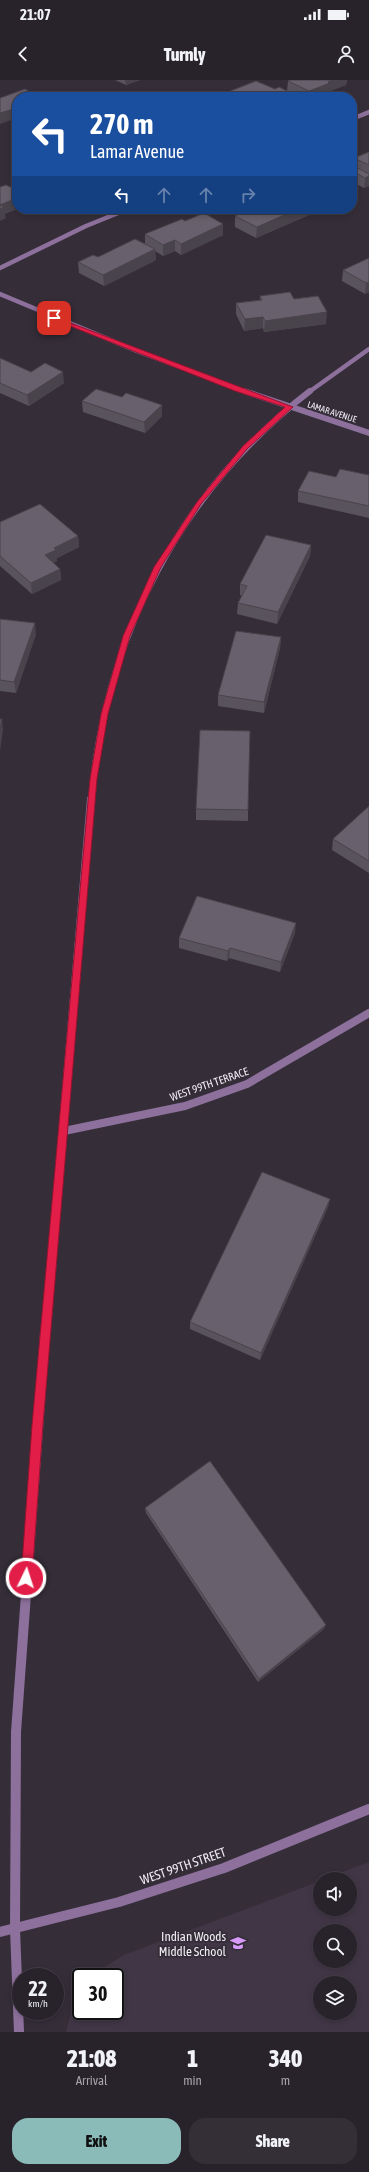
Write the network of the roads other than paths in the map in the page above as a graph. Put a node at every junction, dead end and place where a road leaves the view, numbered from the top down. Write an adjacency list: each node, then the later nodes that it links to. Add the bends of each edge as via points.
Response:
1 (369, 112): 2 (street)
2 (357, 117)
3 (116, 214): 4 (street)
4 (0, 268)
5 (0, 294): 7 (street, LAMAR AVENUE, via 102,338)
6 (369, 349): 7 (street, via 331,373)
7 (290, 407): 8 (street, LAMAR AVENUE); 10 (street, via 245,447 199,503 158,567 126,636 104,714 94,779)
8 (369, 433)
9 (369, 1013): 10 (street, WEST 99TH TERRACE, via 247,1084 185,1106)
10 (64, 1131): 12 (street, via 36,1440 16,1732)
11 (369, 1809): 12 (street, WEST 99TH STREET, via 224,1868 119,1902)
12 (15, 1929): 13 (street, WEST 99TH STREET); 14 (street)
13 (0, 1932)
14 (18, 2032)

